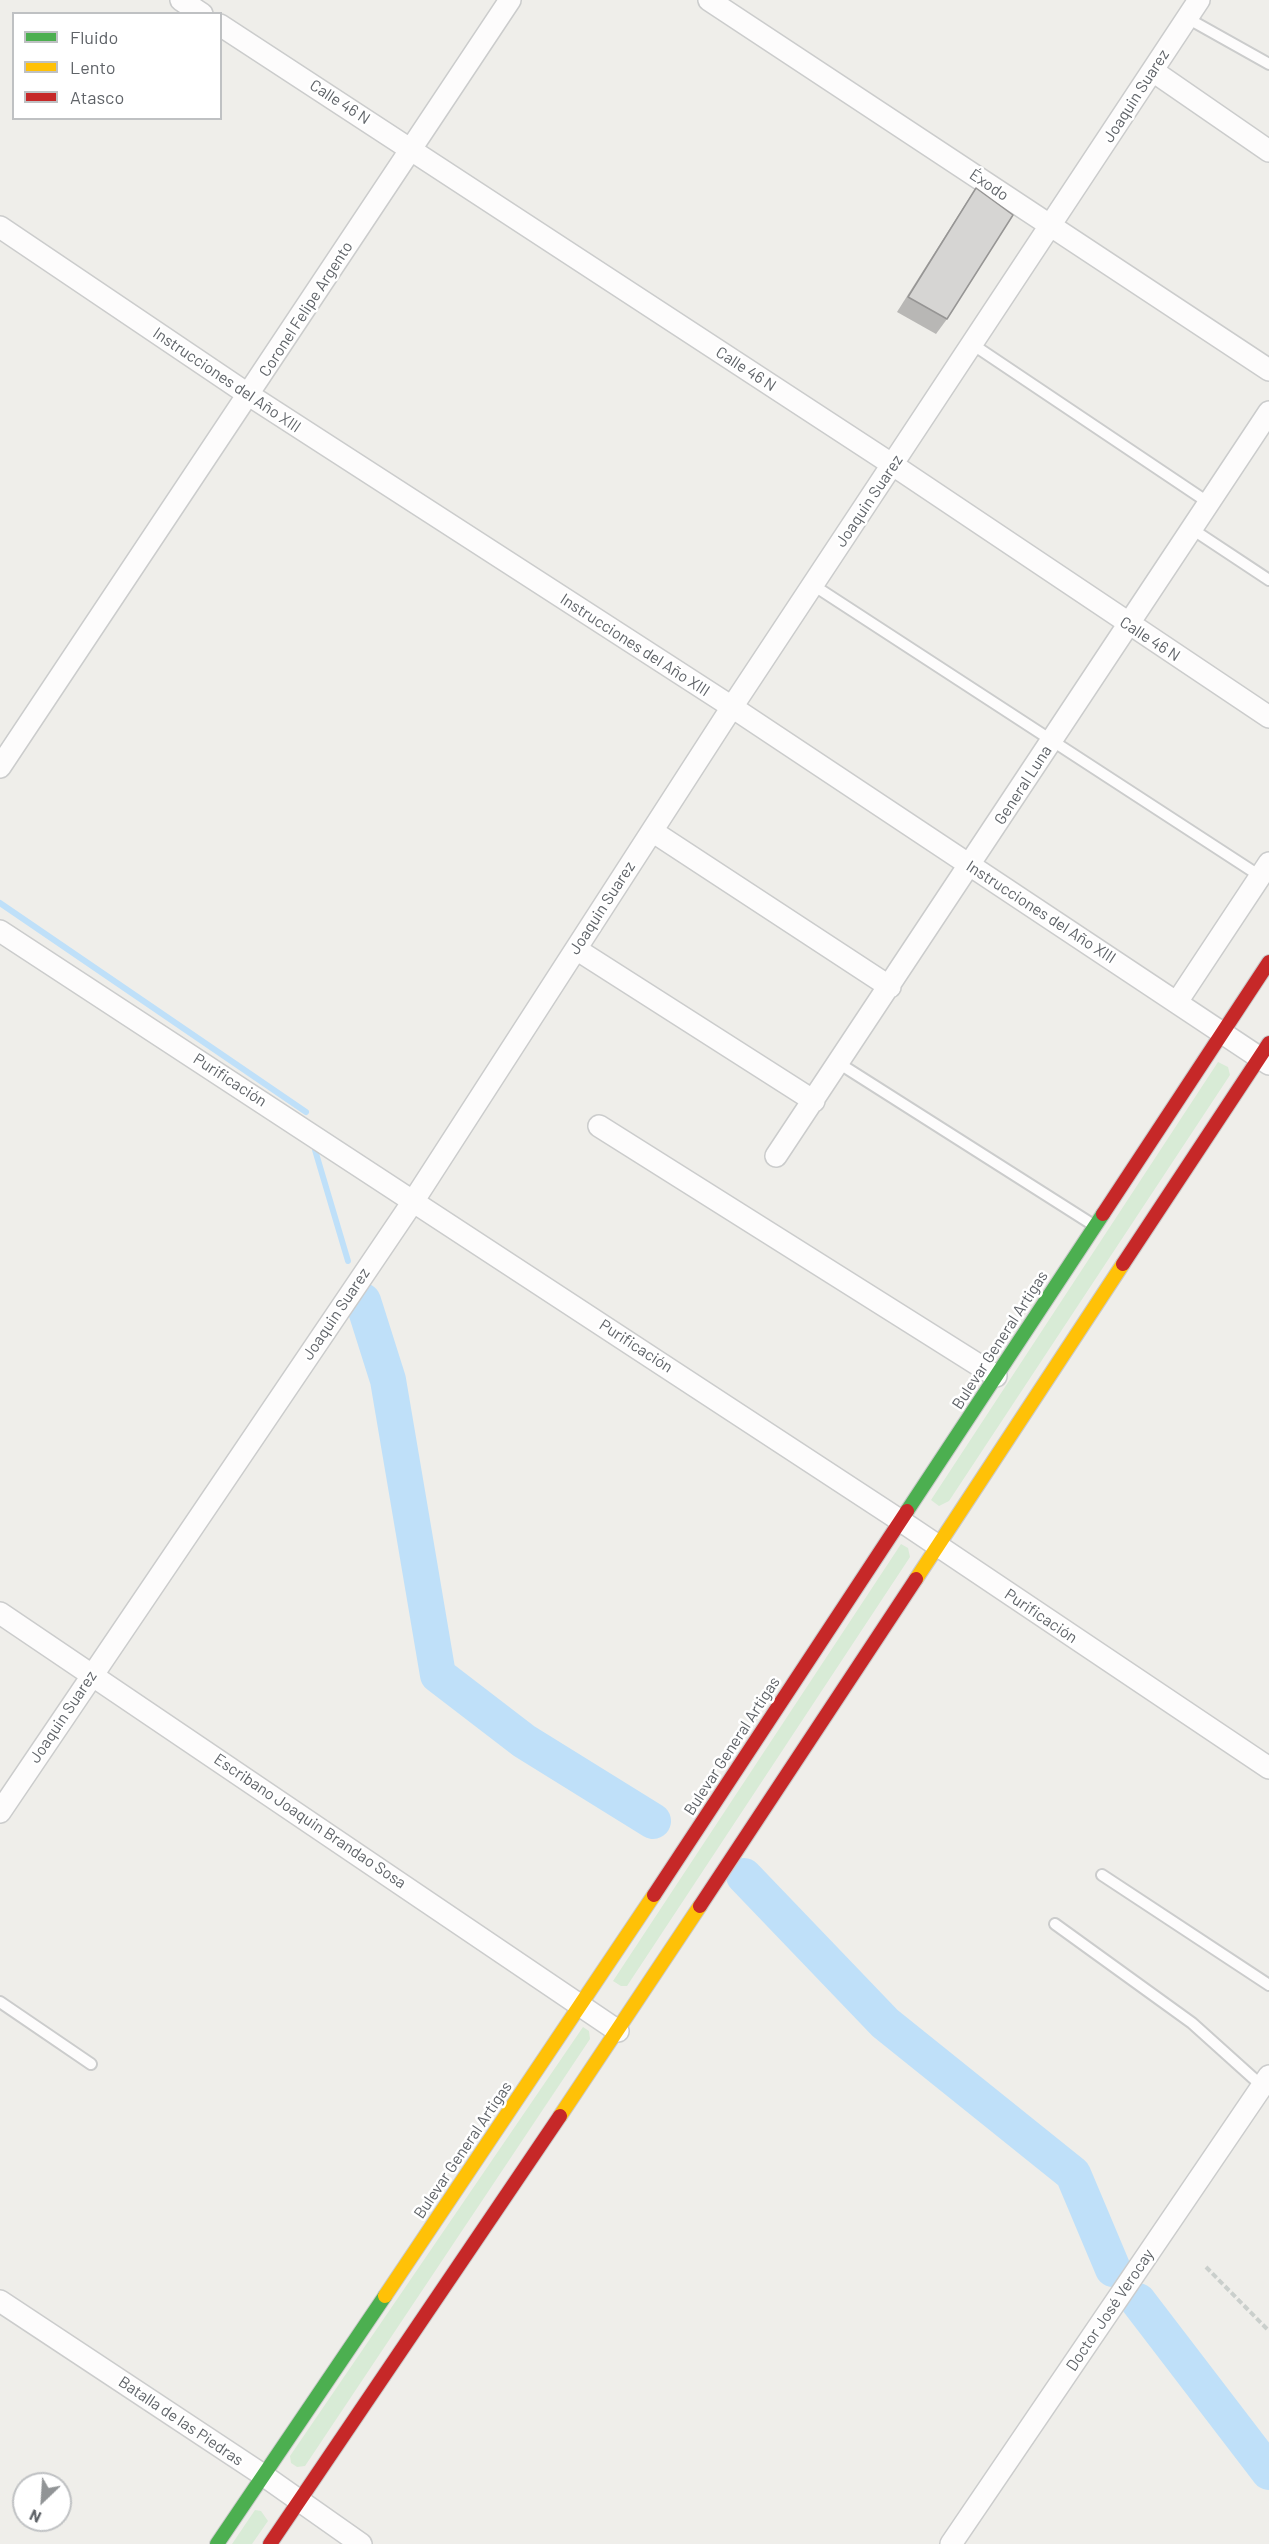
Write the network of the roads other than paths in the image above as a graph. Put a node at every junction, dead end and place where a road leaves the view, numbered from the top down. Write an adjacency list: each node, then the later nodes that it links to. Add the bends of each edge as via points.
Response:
1 (181, 0): 5 (street)
2 (510, 0): 10 (street, Coronel Felipe Argento)
3 (709, 0): 12 (street, Éxodo)
4 (1199, 0): 6 (street, Joaquin Suarez)
5 (199, 12)
6 (1187, 18): 8 (lane); 9 (street, Joaquin Suarez)
7 (222, 26): 10 (street, Calle 46 N)
8 (1269, 64)
9 (1153, 71): 11 (street); 12 (street, Joaquin Suarez)
10 (412, 148): 16 (street, Coronel Felipe Argento); 18 (street, Calle 46 N)
11 (1269, 151)
12 (1051, 226): 14 (street, Joaquin Suarez); 15 (street, Éxodo)
13 (0, 227): 16 (street, Instrucciones del Año XIII)
14 (972, 345): 18 (street, Joaquin Suarez); 19 (lane)
15 (1267, 365)
16 (249, 395): 24 (street, Instrucciones del Año XIII); 27 (street, Coronel Felipe Argento)
17 (1269, 412): 19 (street, General Luna)
18 (893, 465): 22 (street, Joaquin Suarez); 23 (street, Calle 46 N)
19 (1209, 503): 20 (street, General Luna)
20 (1192, 529): 21 (lane); 23 (street, General Luna)
21 (1269, 580)
22 (813, 585): 24 (street, Joaquin Suarez); 26 (lane)
23 (1129, 625): 25 (street, Calle 46 N); 26 (street, General Luna)
24 (732, 707): 28 (street, Joaquin Suarez); 29 (street, Instrucciones del Año XIII)
25 (1269, 717)
26 (1052, 741): 29 (street, General Luna); 30 (lane)
27 (0, 767)
28 (652, 831): 32 (street, Joaquin Suarez); 34 (street)
29 (970, 865): 34 (street, General Luna); 35 (street, Instrucciones del Año XIII)
30 (1265, 870): 35 (street)
31 (0, 931): 42 (street, Purificación)
32 (576, 949): 39 (street); 42 (street, Joaquin Suarez)
33 (1269, 962): 36 (street, Bulevar General Artigas)
34 (890, 987): 38 (street, General Luna)
35 (1177, 1002): 36 (street, Instrucciones del Año XIII)
36 (1223, 1032): 37 (street, Instrucciones del Año XIII); 43 (street, Bulevar General Artigas)
37 (1266, 1055): 46 (street)
38 (840, 1064): 39 (street, General Luna); 43 (lane)
39 (814, 1101): 41 (street, General Luna)
40 (599, 1126): 44 (street)
41 (776, 1156)
42 (414, 1200): 45 (street, Purificación); 48 (street, Joaquin Suarez)
43 (1095, 1226): 44 (street, Bulevar General Artigas)
44 (996, 1376): 45 (street, Bulevar General Artigas)
45 (901, 1521): 46 (street, Purificación); 55 (street, Bulevar General Artigas)
46 (937, 1547): 49 (street, Purificación); 56 (street)
47 (0, 1613): 48 (street, Escribano Joaquin Brandao Sosa)
48 (92, 1674): 50 (street, Joaquin Suarez); 55 (street, Escribano Joaquin Brandao Sosa)
49 (1269, 1768)
50 (0, 1812)
51 (1102, 1875): 53 (lane)
52 (1055, 1924): 58 (lane)
53 (1269, 1985)
54 (0, 2002): 57 (lane)
55 (581, 2006): 56 (street, Escribano Joaquin Brandao Sosa); 60 (street, Bulevar General Artigas)
56 (618, 2031): 61 (street)
57 (91, 2064)
58 (1265, 2081): 65 (street, Doctor José Verocay)
59 (0, 2301): 60 (street, Batalla de las Piedras)
60 (263, 2475): 61 (street, Batalla de las Piedras); 62 (street, Bulevar General Artigas)
61 (299, 2501): 63 (street); 64 (street, Batalla de las Piedras)
62 (217, 2544)
63 (270, 2544)
64 (361, 2544)
65 (951, 2544)

